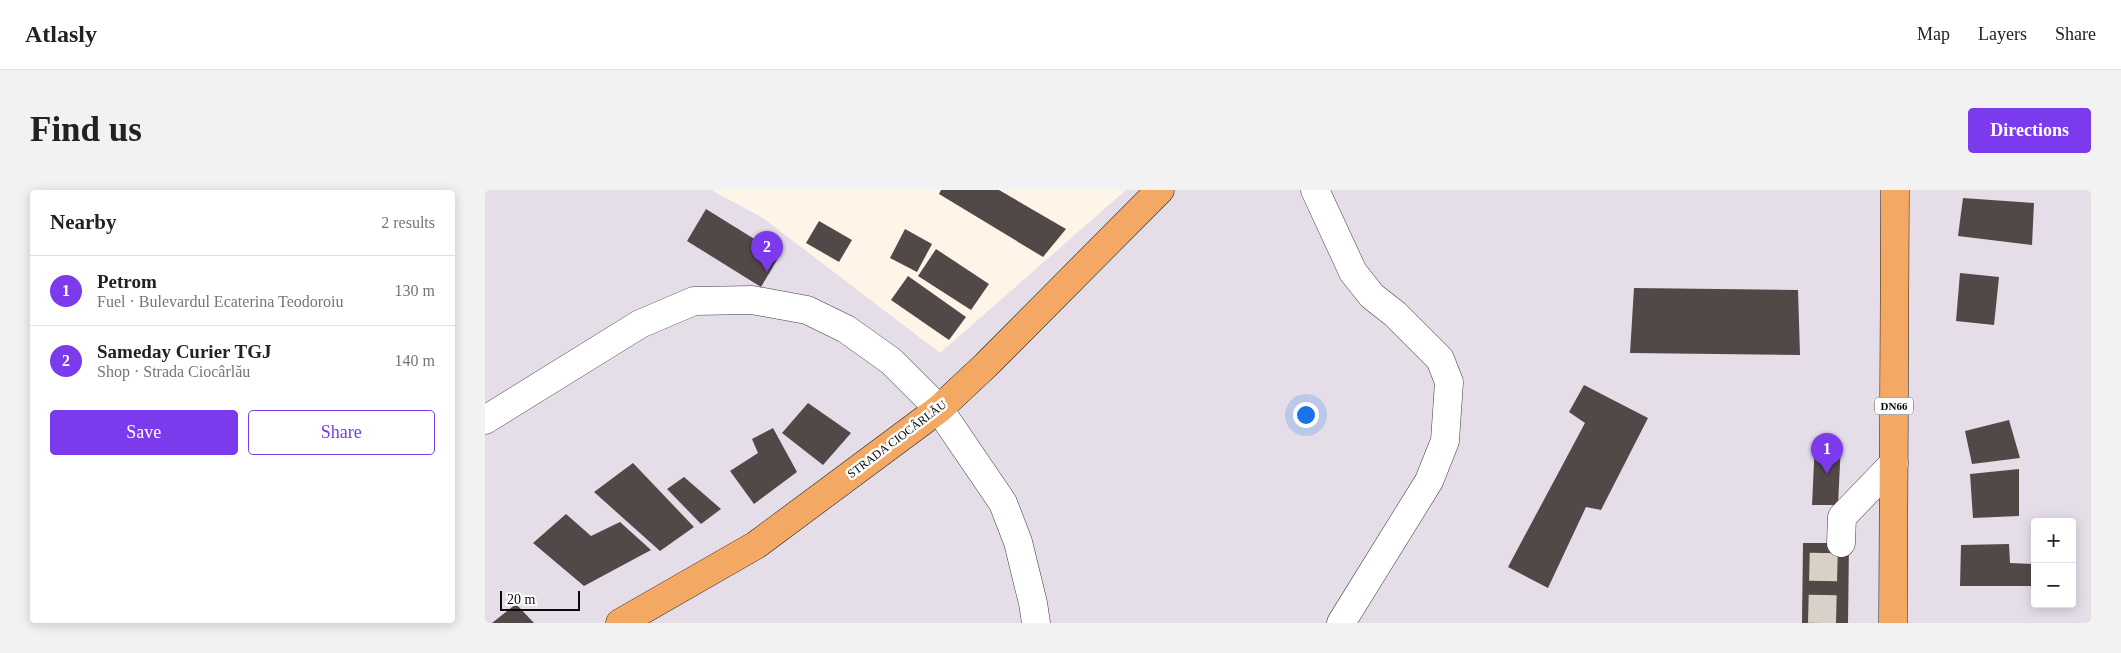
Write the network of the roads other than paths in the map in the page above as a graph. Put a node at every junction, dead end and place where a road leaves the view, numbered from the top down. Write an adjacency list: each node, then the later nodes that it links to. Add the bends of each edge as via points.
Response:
1 (1160, 190): 4 (main road, STRADA CIOCÂRLĂU, via 986,366)
2 (1315, 190): 10 (lane, via 1353,272 1372,296 1440,359 1449,382 1445,441 1429,481)
3 (1895, 190): 6 (main road, DN66)
4 (939, 409): 5 (lane, via 891,361 846,329 807,310 752,300 694,301 640,324); 8 (main road, STRADA CIOCÂRLĂU, via 756,544); 9 (lane, via 1003,503 1017,542)
5 (485, 420)
6 (1894, 463): 7 (lane); 11 (main road, DN66)
7 (1836, 534)
8 (620, 623)
9 (1036, 623)
10 (1341, 623)
11 (1893, 623)

